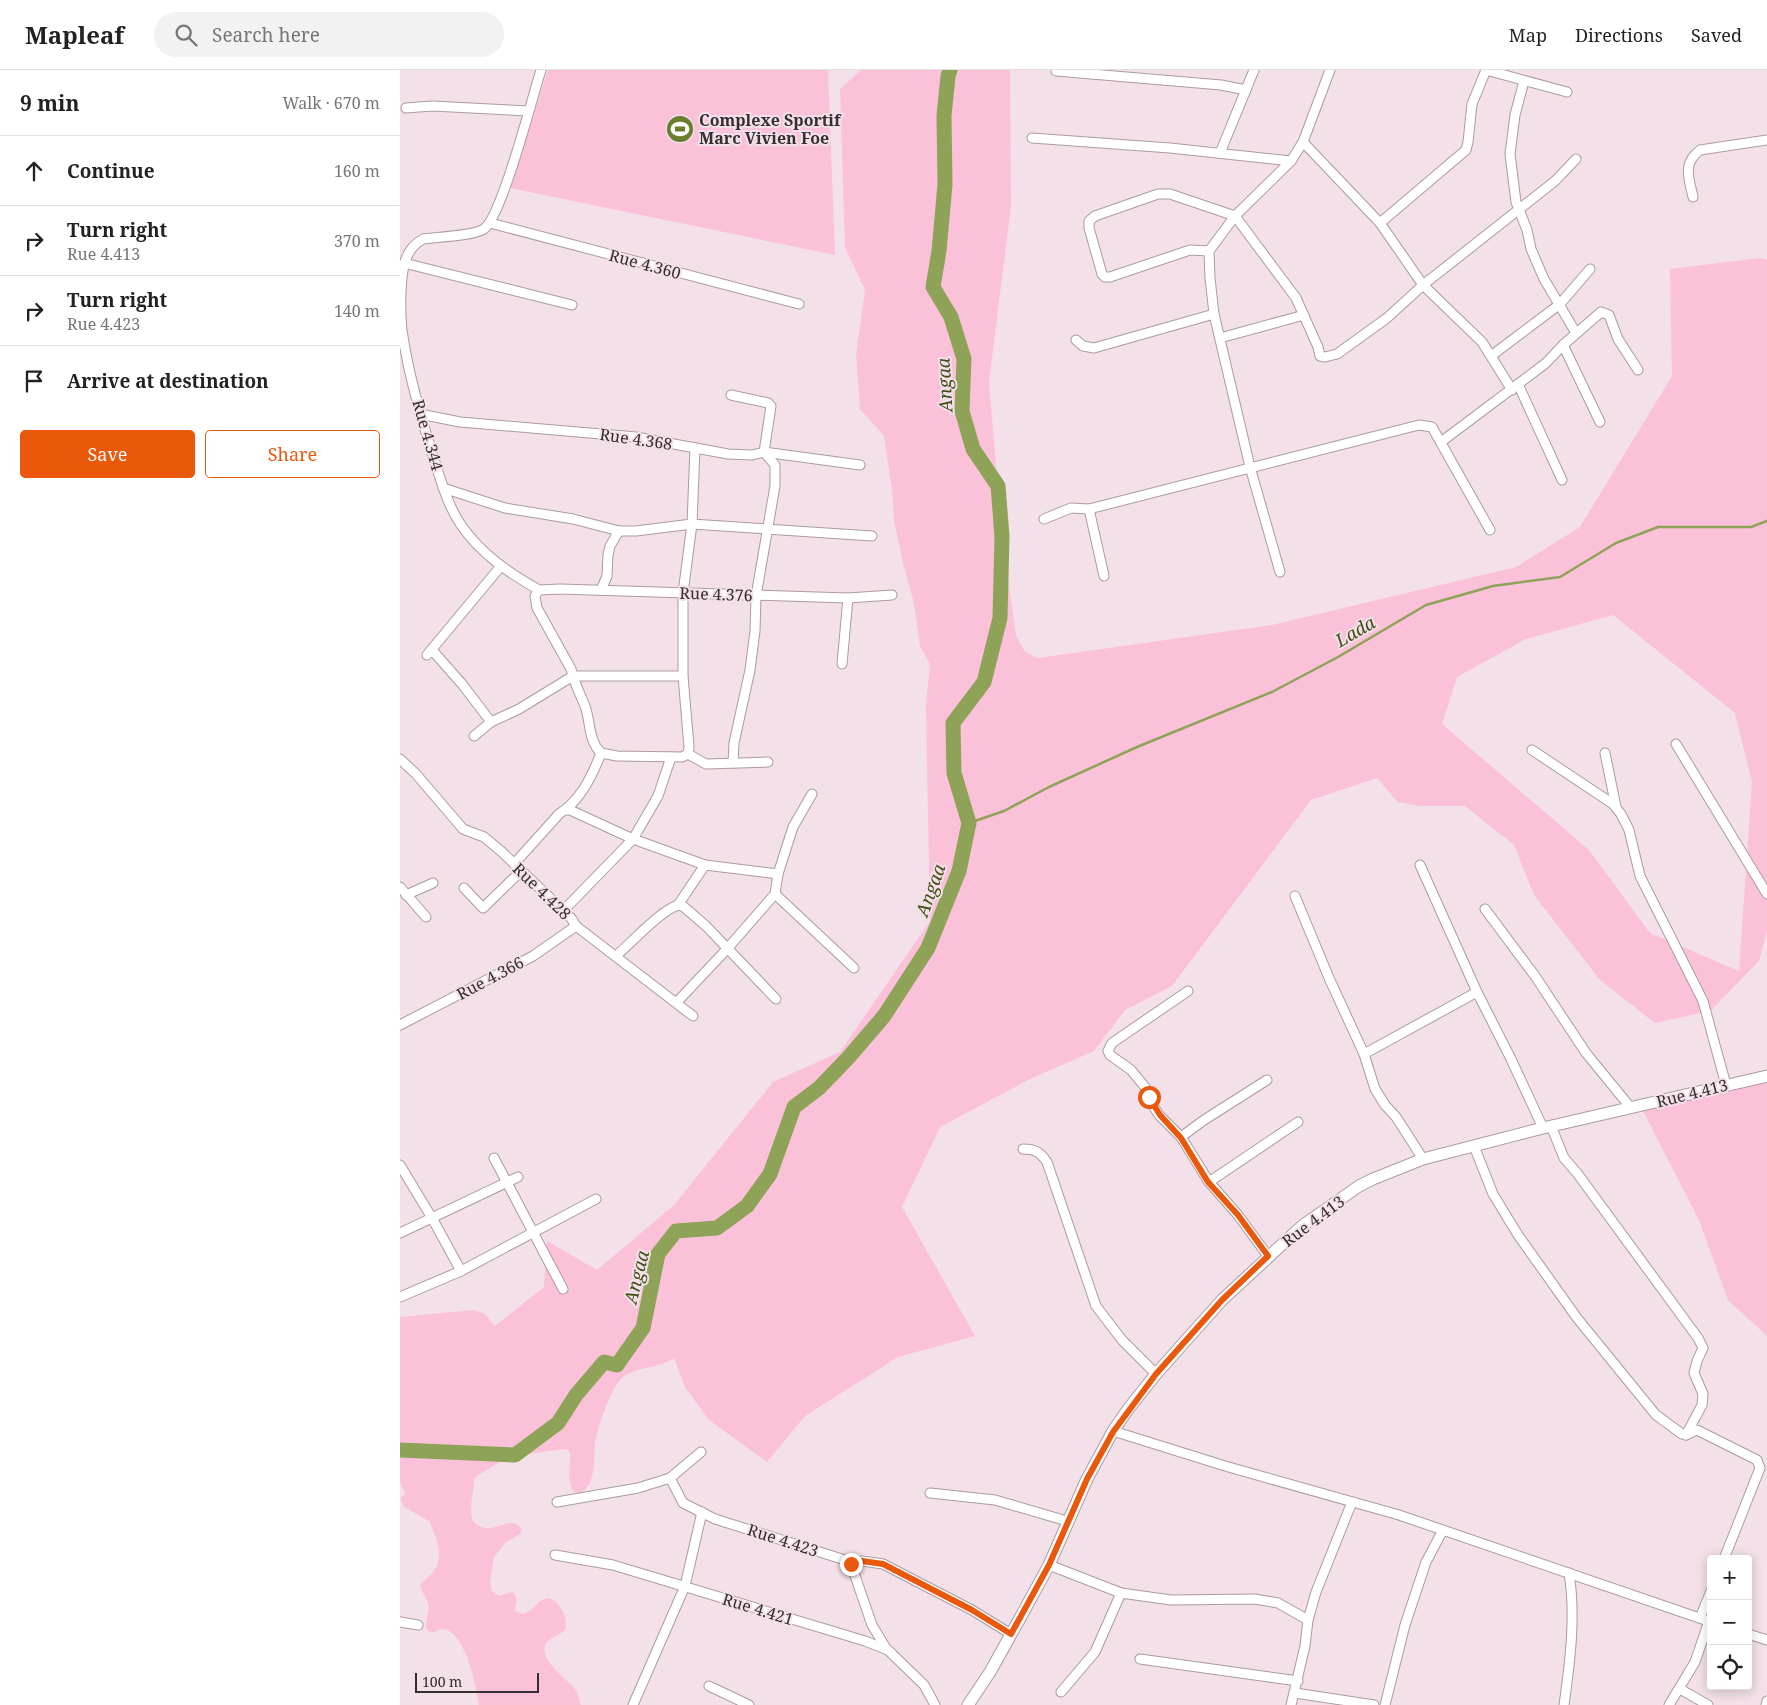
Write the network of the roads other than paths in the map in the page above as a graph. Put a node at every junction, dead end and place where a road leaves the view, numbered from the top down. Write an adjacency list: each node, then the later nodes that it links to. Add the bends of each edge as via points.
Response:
1 (541, 70): 9 (street)
2 (1254, 70): 6 (street)
3 (1330, 70): 12 (street)
4 (1056, 71): 6 (street)
5 (1524, 81): 7 (street); 17 (street, via 1510,154); 20 (street, via 1486,70 1472,104 1466,150)
6 (1246, 90): 13 (street)
7 (1567, 92)
8 (406, 108): 9 (street, via 432,106)
9 (528, 111): 19 (street, via 504,190)
10 (1032, 138): 13 (street)
11 (1767, 140): 16 (street, via 1700,150 1692,156 1687,170)
12 (1303, 142): 15 (street); 20 (street)
13 (1220, 153): 15 (street)
14 (1576, 159): 17 (street, via 1555,181)
15 (1291, 160): 18 (street)
16 (1693, 197)
17 (1518, 209): 24 (street); 26 (street, via 1544,279)
18 (1235, 216): 21 (street); 21 (street, via 1170,194 1158,194 1089,221 1105,277 1190,250); 29 (street, via 1296,298)
19 (490, 223): 22 (street, Rue 4.344, via 481,231 423,239 408,253); 25 (street, Rue 4.360)
20 (1380, 223): 24 (street)
21 (1209, 251): 28 (street)
22 (404, 264): 27 (street); 38 (street, Rue 4.344, via 400,306 402,330)
23 (1590, 269): 26 (street)
24 (1423, 286): 29 (street, via 1338,354 1320,356); 34 (street, via 1482,342)
25 (799, 304)
26 (1560, 304): 30 (street); 34 (street)
27 (572, 305)
28 (1214, 314): 31 (street); 32 (street, via 1094,348 1083,346)
29 (1304, 315): 31 (street)
30 (1576, 333): 33 (street); 35 (street, via 1601,312 1606,313)
31 (1220, 338): 44 (street)
32 (1076, 340)
33 (1563, 345): 36 (street); 39 (street)
34 (1490, 356): 36 (street)
35 (1638, 370)
36 (1515, 387): 40 (street); 45 (street)
37 (731, 395): 42 (street, via 771,406)
38 (420, 414): 41 (street, Rue 4.368, via 460,422 636,437); 46 (street, Rue 4.344)
39 (1600, 422)
40 (1441, 442): 44 (street, via 1432,427 1419,425); 51 (street)
41 (696, 448): 42 (street, Rue 4.368, via 728,454); 49 (street)
42 (764, 452): 43 (street, Rue 4.368); 50 (street, via 775,465 775,486)
43 (860, 464)
44 (1250, 467): 47 (street); 55 (street)
45 (1562, 480)
46 (443, 488): 52 (street, via 506,508 573,519); 54 (street, Rue 4.344, via 460,524 481,550)
47 (1089, 509): 48 (street, via 1071,508); 56 (street)
48 (1044, 519)
49 (692, 524): 50 (street); 52 (street); 59 (street)
50 (767, 530): 53 (street); 61 (street)
51 (1490, 530)
52 (619, 531): 58 (street, via 610,546 607,576)
53 (872, 536)
54 (501, 566): 57 (street, Rue 4.344); 66 (street, via 430,652 462,684)
55 (1280, 572)
56 (1104, 576)
57 (539, 590): 58 (street, Rue 4.376); 64 (street, via 535,596 537,608)
58 (601, 590): 59 (street, Rue 4.376)
59 (683, 593): 61 (street, Rue 4.376); 65 (street)
60 (892, 595): 62 (street, Rue 4.376)
61 (756, 596): 62 (street, Rue 4.376); 76 (street, via 751,660)
62 (848, 598): 63 (street)
63 (842, 664)
64 (573, 676): 65 (street); 66 (street); 70 (street, via 586,708 592,740)
65 (683, 676): 72 (street)
66 (491, 722): 67 (street)
67 (474, 736)
68 (1676, 744): 90 (street)
69 (1532, 750): 78 (street)
70 (602, 753): 73 (street); 79 (street, via 583,790)
71 (1605, 753): 78 (street)
72 (688, 754): 73 (street); 76 (street, via 706,764)
73 (671, 757): 80 (street, via 658,796)
74 (400, 759): 81 (street, Rue 4.428, via 463,829 484,837)
75 (768, 762): 76 (street)
76 (733, 763)
77 (812, 794): 85 (street, via 792,827)
78 (1616, 807): 110 (street, via 1629,830 1640,876 1703,1001)
79 (565, 810): 80 (street); 81 (street)
80 (633, 839): 82 (street); 95 (street)
81 (514, 864): 84 (street, Rue 4.428)
82 (705, 865): 85 (street); 93 (street)
83 (1420, 865): 102 (street)
84 (521, 871): 88 (street, via 483,908); 95 (street, Rue 4.428)
85 (778, 874): 89 (street)
86 (434, 883): 91 (street)
87 (400, 887): 91 (street)
88 (464, 888)
89 (775, 894): 98 (street); 100 (street)
90 (1767, 894)
91 (406, 895): 96 (street)
92 (1295, 896): 107 (street)
93 (678, 906): 98 (street, via 684,907 706,926); 99 (street, via 671,907)
94 (1485, 909): 111 (street, via 1586,1053)
95 (563, 911): 97 (street, Rue 4.428)
96 (426, 917)
97 (576, 926): 99 (street, Rue 4.428); 106 (street, Rue 4.366, via 533,956)
98 (727, 949): 103 (street); 104 (street)
99 (616, 956): 104 (street, Rue 4.428)
100 (854, 968)
101 (1188, 991): 114 (street, via 1112,1044 1108,1051 1131,1070 1145,1087 1154,1107)
102 (1477, 992): 107 (street); 113 (street)
103 (776, 999)
104 (677, 1002): 105 (street, Rue 4.428)
105 (693, 1016)
106 (400, 1025)
107 (1364, 1054): 118 (street, via 1375,1089)
108 (1767, 1076): 110 (street, Rue 4.413)
109 (1267, 1080): 114 (street)
110 (1726, 1085): 111 (street, Rue 4.413)
111 (1631, 1108): 113 (street, Rue 4.413)
112 (1298, 1122): 122 (street)
113 (1547, 1127): 115 (street, Rue 4.413); 133 (street, via 1564,1158 1703,1348 1694,1373 1703,1394 1702,1404)
114 (1181, 1138): 122 (street)
115 (1474, 1146): 118 (street, Rue 4.413); 133 (street, via 1493,1194 1577,1318 1656,1415)
116 (1024, 1149): 131 (street, via 1034,1149 1047,1162 1096,1306 1122,1340)
117 (494, 1158): 121 (street)
118 (1423, 1159): 127 (street, Rue 4.413, via 1360,1186 1302,1226)
119 (400, 1165): 124 (street)
120 (518, 1177): 121 (street)
121 (507, 1182): 124 (street); 125 (street)
122 (1208, 1182): 127 (street, via 1238,1215)
123 (596, 1199): 125 (street)
124 (432, 1218): 126 (street); 128 (street)
125 (533, 1232): 128 (street); 129 (street)
126 (400, 1233)
127 (1268, 1256): 131 (street, Rue 4.413, via 1222,1300)
128 (461, 1272): 130 (street)
129 (563, 1289)
130 (400, 1297)
131 (1156, 1374): 132 (street, Rue 4.413)
132 (1113, 1432): 138 (street); 140 (street, Rue 4.413)
133 (1686, 1435): 143 (street, via 1697,1430 1759,1463 1760,1468)
134 (700, 1452): 135 (street)
135 (670, 1478): 137 (street, via 638,1488); 139 (street, Rue 4.423, via 682,1503)
136 (930, 1493): 140 (street, via 995,1500)
137 (557, 1502)
138 (1352, 1502): 141 (street); 150 (street)
139 (702, 1512): 144 (street, Rue 4.423); 147 (street)
140 (1067, 1521): 145 (street, Rue 4.413)
141 (1443, 1530): 146 (street); 171 (street, via 1426,1562 1405,1625)
142 (555, 1555): 147 (street, Rue 4.421, via 613,1564)
143 (1726, 1555)
144 (851, 1564): 154 (street, Rue 4.423, via 862,1561 883,1564); 157 (street, via 872,1625)
145 (1049, 1565): 148 (street); 154 (street, Rue 4.413)
146 (1569, 1573): 151 (street); 172 (street, via 1573,1596)
147 (685, 1586): 157 (street, Rue 4.421); 165 (street)
148 (1121, 1593): 150 (street, via 1171,1600 1255,1599 1278,1603); 162 (street, via 1095,1652)
149 (1709, 1600): 151 (street)
150 (1308, 1620): 159 (street)
151 (1706, 1620): 161 (street, via 1696,1662)
152 (400, 1622): 153 (street)
153 (418, 1625)
154 (1011, 1634): 168 (street, Rue 4.413)
155 (1752, 1635): 156 (street)
156 (1767, 1640)
157 (888, 1650): 167 (street, Rue 4.421, via 924,1685)
158 (1140, 1659): 159 (street)
159 (1298, 1681): 163 (street)
160 (709, 1686): 166 (street)
161 (1680, 1689): 173 (street); 174 (street)
162 (1061, 1692)
163 (1295, 1693): 169 (street); 170 (street)
164 (1767, 1701): 175 (street)
165 (633, 1705)
166 (749, 1705)
167 (935, 1705)
168 (968, 1705)
169 (1291, 1705)
170 (1374, 1705)
171 (1385, 1705)
172 (1564, 1705)
173 (1669, 1705)
174 (1708, 1705)
175 (1766, 1705)

